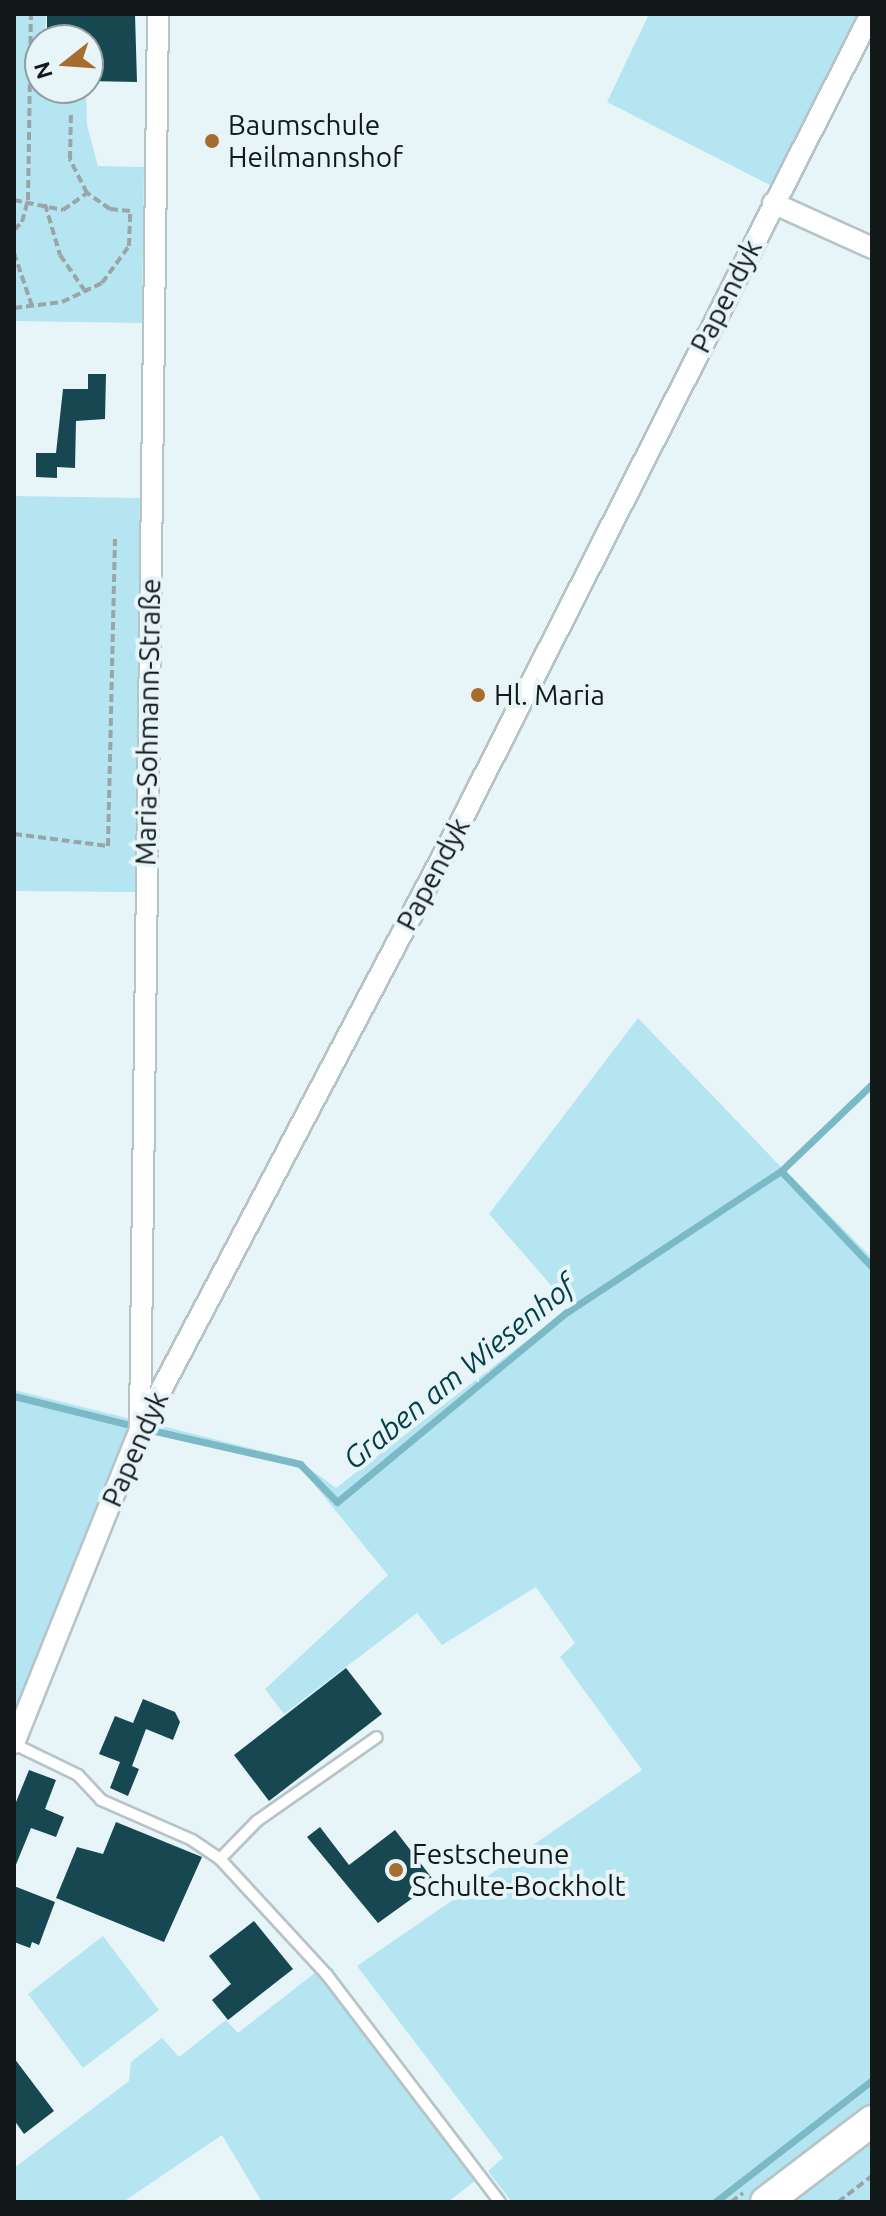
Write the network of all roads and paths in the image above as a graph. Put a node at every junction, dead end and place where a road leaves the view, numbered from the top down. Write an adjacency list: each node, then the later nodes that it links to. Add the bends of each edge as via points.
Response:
1 (31, 14): 7 (path)
2 (158, 14): 18 (street, Maria-Sohmann-Straße)
3 (871, 14): 8 (street, Papendyk)
4 (71, 113): 5 (path, via 70,159)
5 (87, 193): 9 (path, via 63,210); 13 (path, via 110,209 130,211 129,246 102,283)
6 (14, 200): 7 (path)
7 (28, 200): 9 (path); 10 (path)
8 (773, 203): 11 (street); 18 (street, Papendyk, via 457,829)
9 (45, 204): 13 (path, via 60,255)
10 (14, 230)
11 (872, 248)
12 (14, 253): 15 (path)
13 (85, 291): 15 (path)
14 (14, 308): 15 (path)
15 (33, 309)
16 (115, 539): 17 (path, via 108,846)
17 (14, 834)
18 (140, 1430): 20 (street, Papendyk)
19 (377, 1737): 21 (lane, via 257,1821)
20 (14, 1744): 21 (lane, via 78,1775 101,1800 192,1840)
21 (220, 1859): 24 (lane, via 327,1975)
22 (872, 2121): 25 (main road)
23 (872, 2176): 26 (path)
24 (500, 2202)
25 (766, 2202)
26 (838, 2202)

